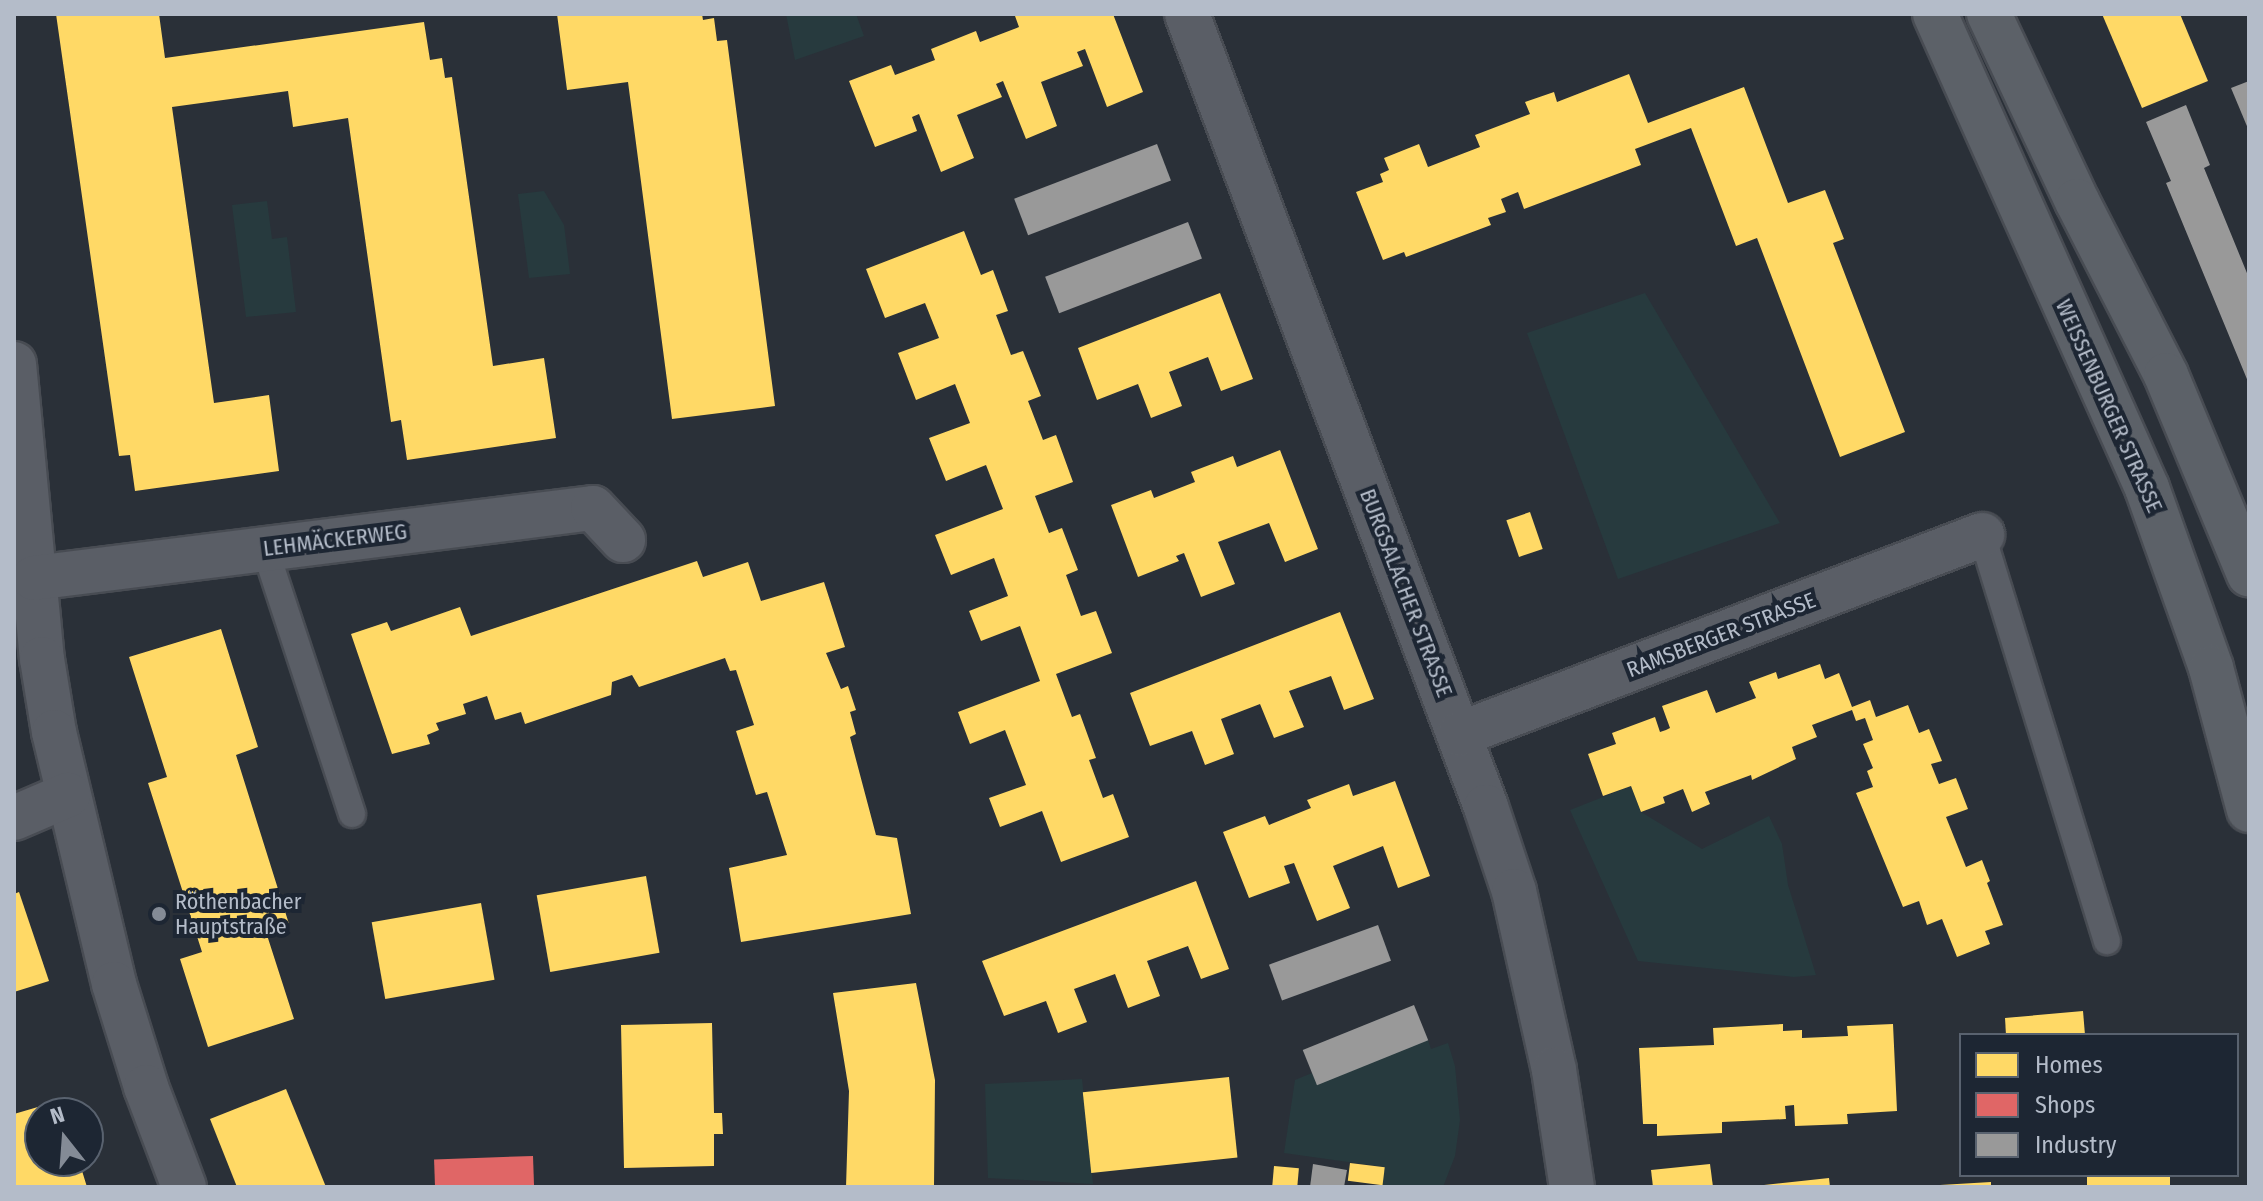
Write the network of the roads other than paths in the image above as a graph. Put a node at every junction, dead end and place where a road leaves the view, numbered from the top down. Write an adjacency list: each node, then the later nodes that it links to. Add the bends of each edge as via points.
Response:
1 (1187, 14): 10 (street, BURGSALACHER STRASSE)
2 (1935, 14): 12 (main road, WEISSENBURGER STRASSE, via 2147,488 2211,668)
3 (1989, 14): 8 (main road, via 2166,375)
4 (14, 364): 9 (street)
5 (1982, 535): 10 (street, RAMSBERGER STRASSE); 15 (lane)
6 (623, 540): 7 (street, LEHMÄCKERWEG, via 593,508)
7 (265, 549): 9 (street, LEHMÄCKERWEG); 13 (lane)
8 (2249, 574)
9 (34, 578): 11 (street, via 42,659)
10 (1460, 734): 17 (street, BURGSALACHER STRASSE, via 1514,891 1554,1070)
11 (68, 795): 14 (street); 16 (street, via 114,984)
12 (2249, 810)
13 (352, 814)
14 (14, 818)
15 (2107, 941)
16 (184, 1187)
17 (1572, 1187)

